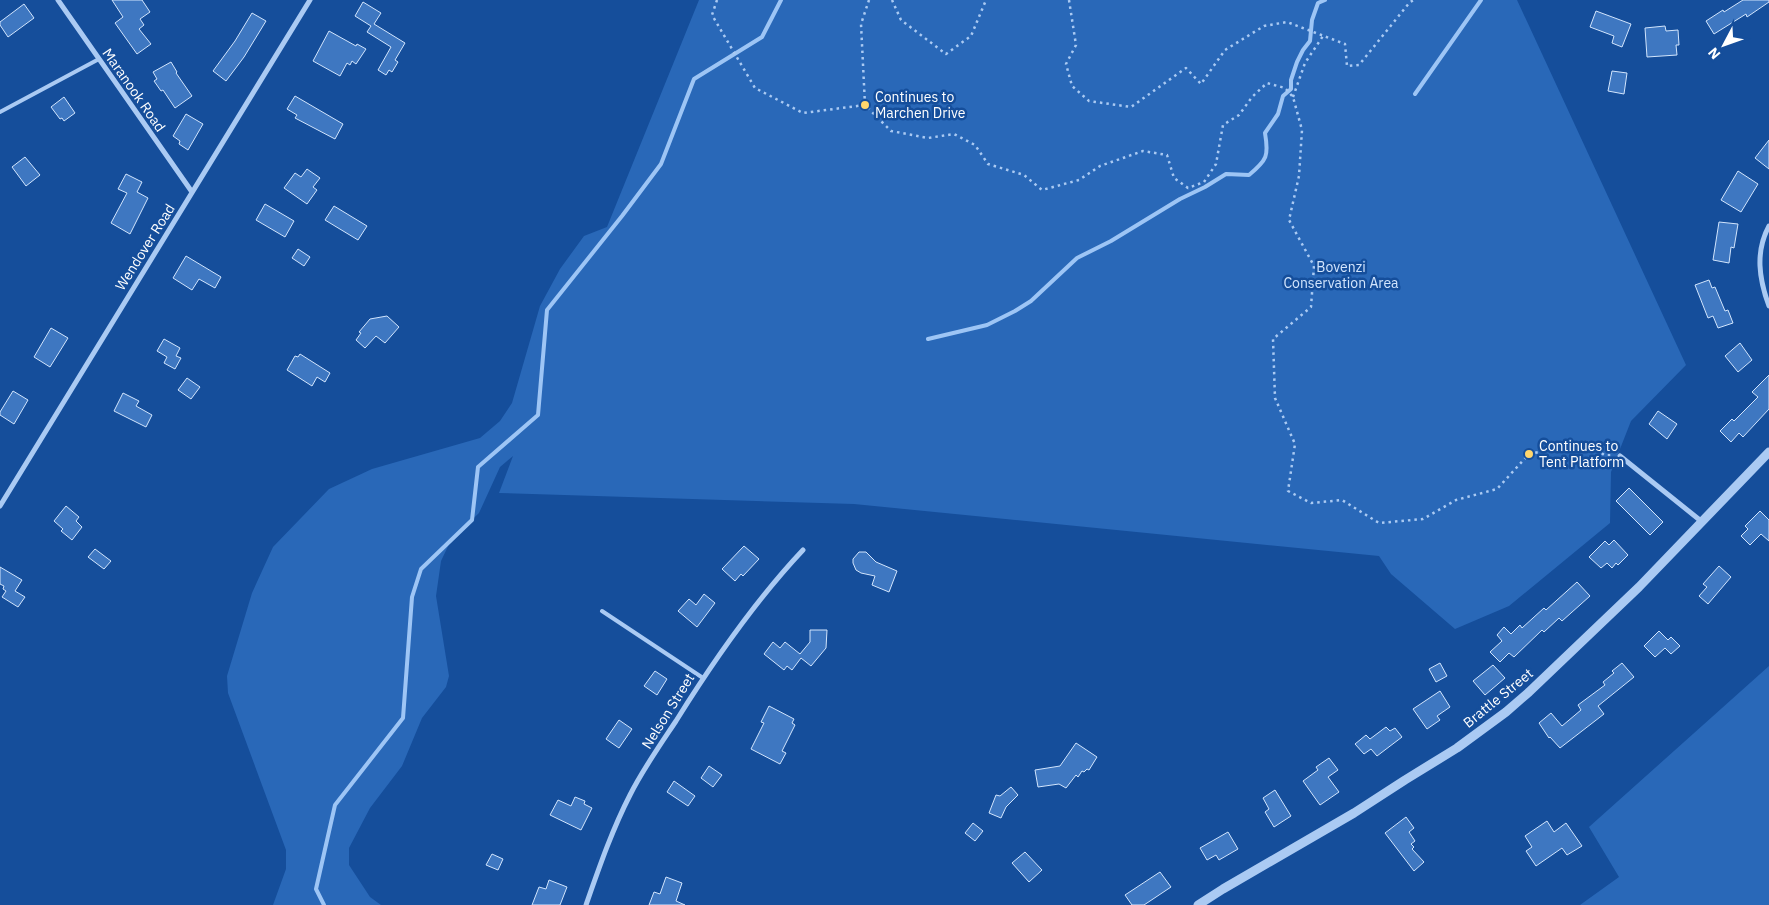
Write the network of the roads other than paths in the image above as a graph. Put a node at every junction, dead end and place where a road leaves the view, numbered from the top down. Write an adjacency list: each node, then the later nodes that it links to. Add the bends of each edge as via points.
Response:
1 (58, 0): 3 (street, Maranook Road)
2 (310, 0): 5 (street, Wendover Road)
3 (100, 59): 4 (lane); 5 (street, Maranook Road)
4 (0, 112)
5 (192, 192): 10 (street, Wendover Road)
6 (1769, 226): 7 (street, via 1759,254 1760,275)
7 (1769, 306)
8 (1769, 452): 11 (street, Brattle Street)
9 (1620, 456): 11 (street)
10 (0, 506)
11 (1701, 521): 16 (street, Brattle Street, via 1639,587 1506,712 1457,748 1329,830)
12 (803, 550): 14 (street, Nelson Street, via 763,596)
13 (602, 611): 14 (lane)
14 (703, 678): 15 (street, Nelson Street, via 630,794)
15 (586, 905)
16 (1198, 905)

